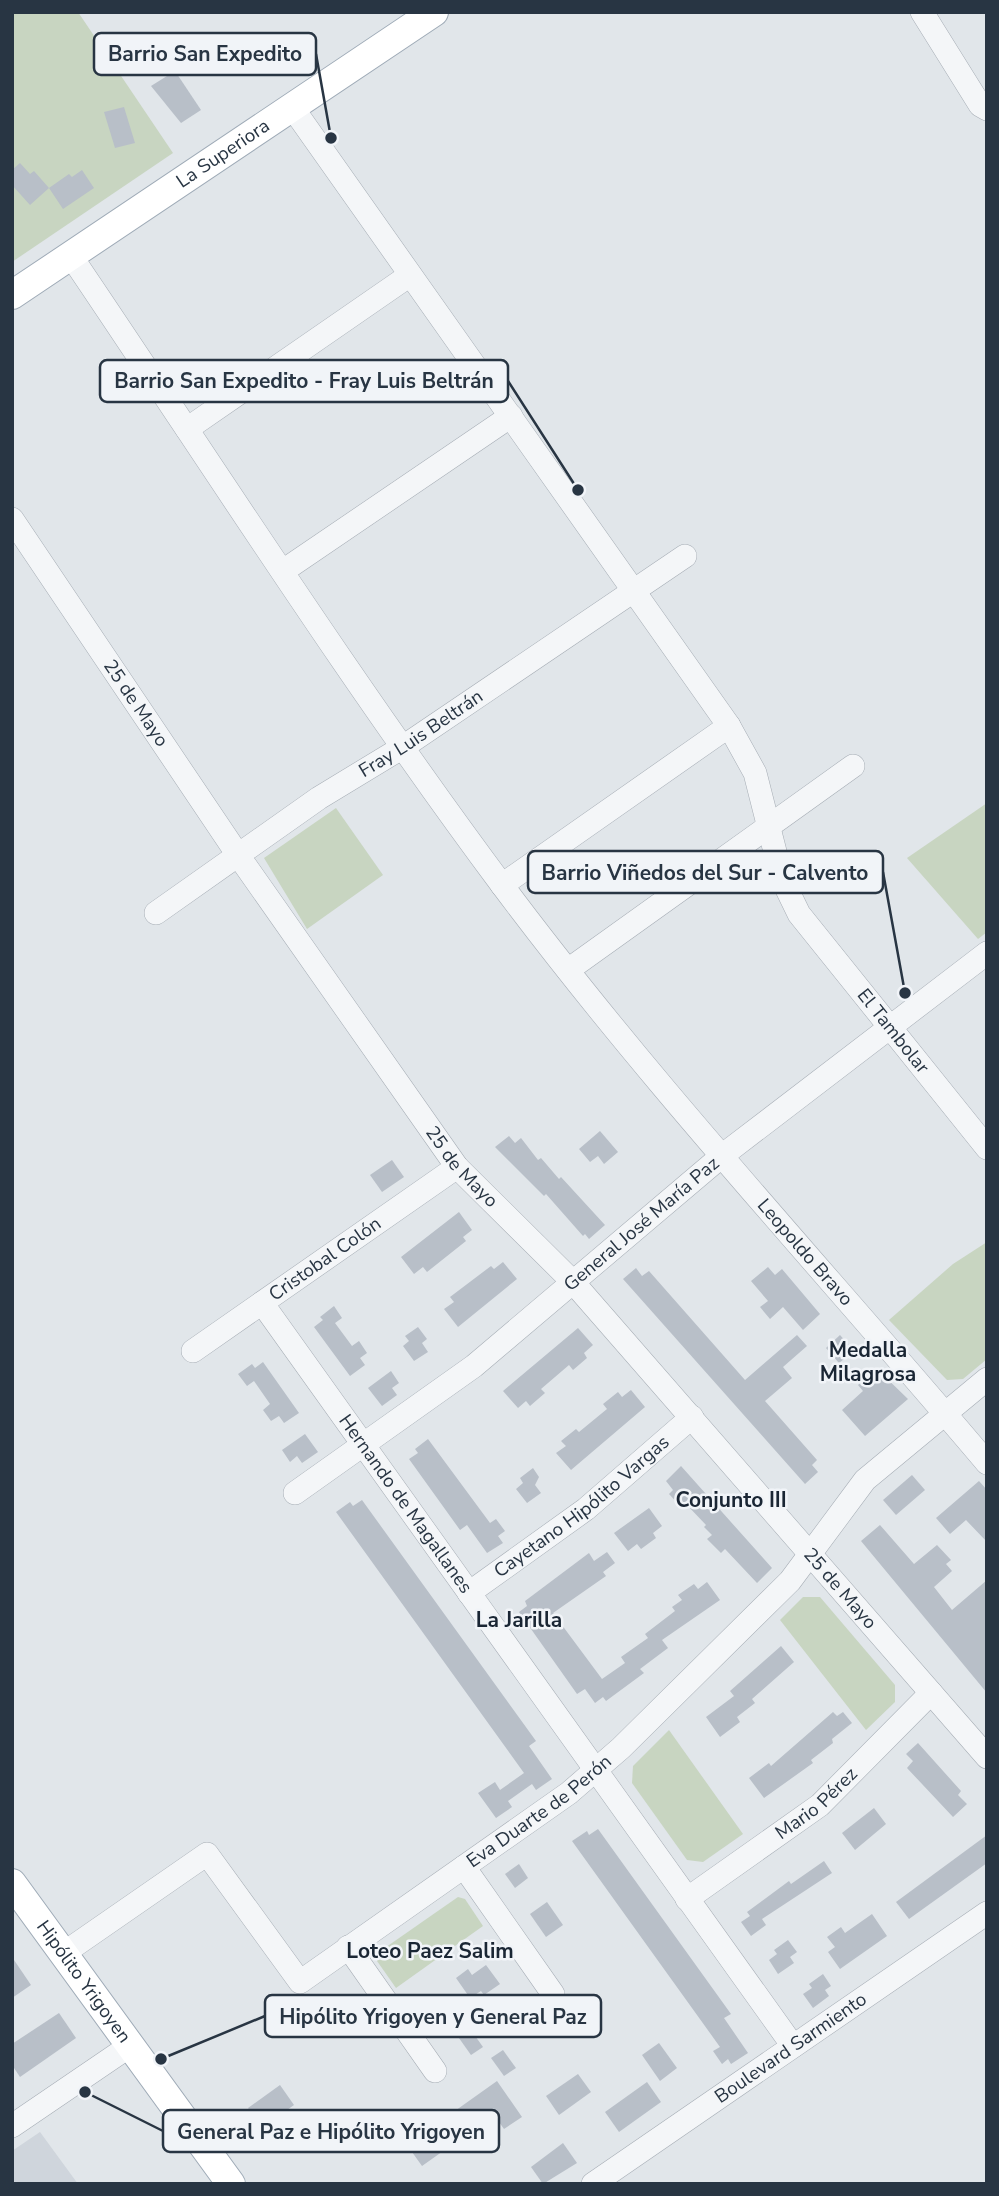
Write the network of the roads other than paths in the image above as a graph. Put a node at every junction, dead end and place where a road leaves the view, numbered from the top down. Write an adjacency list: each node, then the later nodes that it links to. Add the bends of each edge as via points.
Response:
1 (434, 12): 4 (main road, La Superiora)
2 (922, 12): 3 (street)
3 (977, 78): 5 (street, via 980,105)
4 (292, 107): 6 (main road, La Superiora); 7 (street, El Tambolar)
5 (987, 109)
6 (71, 256): 8 (main road, La Superiora); 10 (street, Leopoldo Bravo)
7 (410, 275): 9 (street, El Tambolar); 10 (street)
8 (12, 295)
9 (511, 416): 13 (street); 14 (street, El Tambolar)
10 (187, 429): 13 (street, Leopoldo Bravo)
11 (12, 519): 19 (street, 25 de Mayo)
12 (685, 556): 14 (street, Fray Luis Beltrán)
13 (284, 571): 16 (street, Leopoldo Bravo)
14 (634, 589): 15 (street, El Tambolar); 16 (street, Fray Luis Beltrán)
15 (729, 726): 18 (street, El Tambolar, via 755,774); 20 (street)
16 (403, 747): 19 (street, Fray Luis Beltrán, via 318,798); 20 (street, Leopoldo Bravo)
17 (853, 766): 18 (street)
18 (767, 824): 23 (street); 24 (street, El Tambolar, via 782,879 799,914)
19 (238, 855): 21 (street, Fray Luis Beltrán); 27 (street, 25 de Mayo)
20 (502, 886): 23 (street, Leopoldo Bravo)
21 (156, 913)
22 (987, 953): 24 (street, General José María Paz)
23 (568, 970): 26 (street, Leopoldo Bravo)
24 (888, 1025): 25 (street, El Tambolar); 26 (street, General José María Paz)
25 (987, 1148)
26 (723, 1155): 28 (street, General José María Paz); 32 (street, Leopoldo Bravo)
27 (457, 1167): 28 (street, 25 de Mayo); 29 (street, Cristobal Colón)
28 (572, 1281): 33 (street, 25 de Mayo); 34 (street, General José María Paz, via 474,1366)
29 (262, 1304): 30 (street, Cristobal Colón); 34 (street, Hernando de Magallanes)
30 (193, 1351)
31 (987, 1378): 32 (street, Eva Duarte de Perón)
32 (944, 1412): 35 (street, Leopoldo Bravo); 37 (street, Eva Duarte de Perón, via 865,1480)
33 (692, 1417): 37 (street, 25 de Mayo); 38 (street, Cayetano Hipólito Vargas, via 586,1509)
34 (363, 1445): 36 (street, General José María Paz); 38 (street, Hernando de Magallanes)
35 (987, 1463)
36 (295, 1493)
37 (810, 1553): 39 (street, 25 de Mayo); 41 (street, Eva Duarte de Perón, via 790,1581)
38 (469, 1593): 41 (street, Hernando de Magallanes)
39 (931, 1693): 40 (street, 25 de Mayo); 44 (street, Mario Pérez, via 820,1805)
40 (987, 1757)
41 (595, 1770): 42 (street, Eva Duarte de Perón); 44 (street, Hernando de Magallanes)
42 (464, 1867): 46 (street, Eva Duarte de Perón); 48 (street)
43 (12, 1884): 47 (main road, Hipólito Yrigoyen)
44 (687, 1899): 50 (street, Hernando de Magallanes)
45 (987, 1913): 50 (street, Boulevard Sarmiento)
46 (348, 1947): 47 (street, Eva Duarte de Perón, via 300,1982 206,1854); 51 (street)
47 (64, 1954): 49 (main road, Hipólito Yrigoyen)
48 (552, 1994)
49 (131, 2045): 52 (street); 53 (main road, Hipólito Yrigoyen)
50 (793, 2046): 54 (street, Boulevard Sarmiento)
51 (435, 2071)
52 (12, 2126)
53 (231, 2184)
54 (593, 2184)

